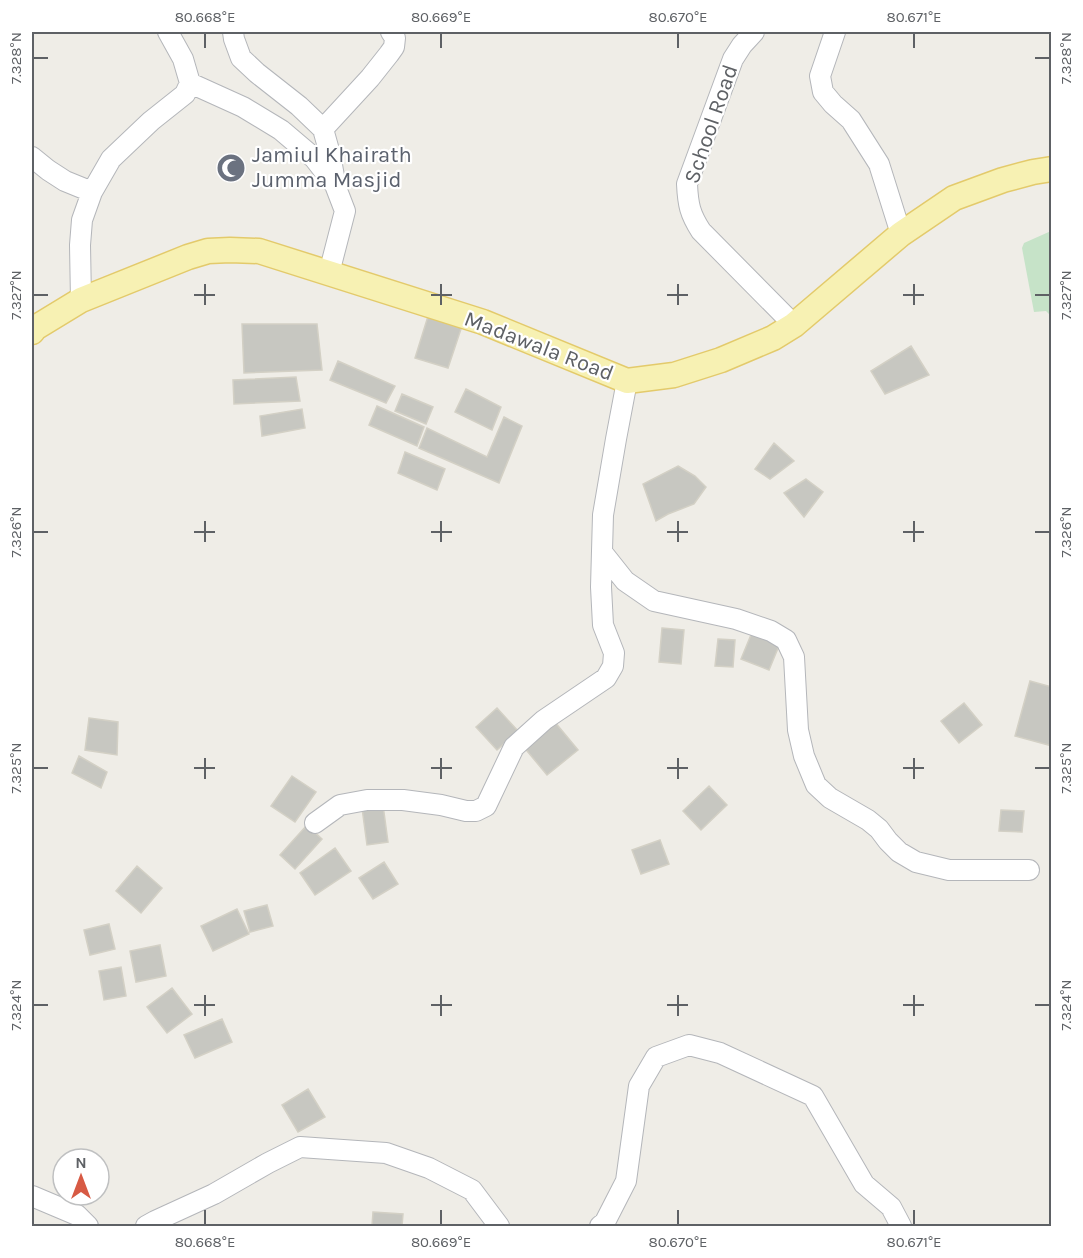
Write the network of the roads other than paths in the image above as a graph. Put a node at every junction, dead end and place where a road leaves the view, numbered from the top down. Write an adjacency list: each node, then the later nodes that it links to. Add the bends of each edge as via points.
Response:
1 (168, 32): 6 (street, via 183,59)
2 (233, 32): 7 (street, via 241,58)
3 (392, 32): 7 (street, via 394,47)
4 (754, 32): 15 (street, School Road, via 733,59 687,184 687,202 701,231)
5 (835, 32): 12 (street, via 820,76 823,92 851,120 879,164)
6 (190, 83): 10 (street, via 281,130 314,158); 11 (street, via 185,94 111,159)
7 (323, 129): 10 (street)
8 (32, 157): 11 (street, via 65,181)
9 (1052, 169): 12 (main road, Madawala Road, via 1003,180 954,198)
10 (335, 185): 13 (street, via 345,212)
11 (92, 192): 14 (street, via 82,219)
12 (901, 234): 15 (main road, Madawala Road)
13 (329, 273): 14 (main road, Madawala Road, via 259,252 208,251); 17 (main road, Madawala Road, via 483,322)
14 (81, 300): 16 (main road, Madawala Road)
15 (794, 325): 17 (main road, Madawala Road, via 721,360 674,375)
16 (32, 332)
17 (627, 381): 18 (street, via 603,515)
18 (602, 552): 19 (street, via 603,625 614,653 613,666 606,678 544,720 514,747 486,806 466,811 403,800 367,800 340,805); 20 (street, via 625,581 654,601 736,619 786,640 794,657 798,730 816,785 868,820 898,852 916,862 949,870)
19 (315, 823)
20 (1029, 870)
21 (32, 1196): 22 (street, via 77,1215)
22 (88, 1227)
23 (146, 1227): 24 (street, via 300,1147 386,1153 429,1167 472,1190)
24 (499, 1227)
25 (600, 1227): 26 (street, via 626,1181 639,1086 656,1057 689,1045 720,1053 813,1096 864,1184 891,1207)
26 (901, 1227)

